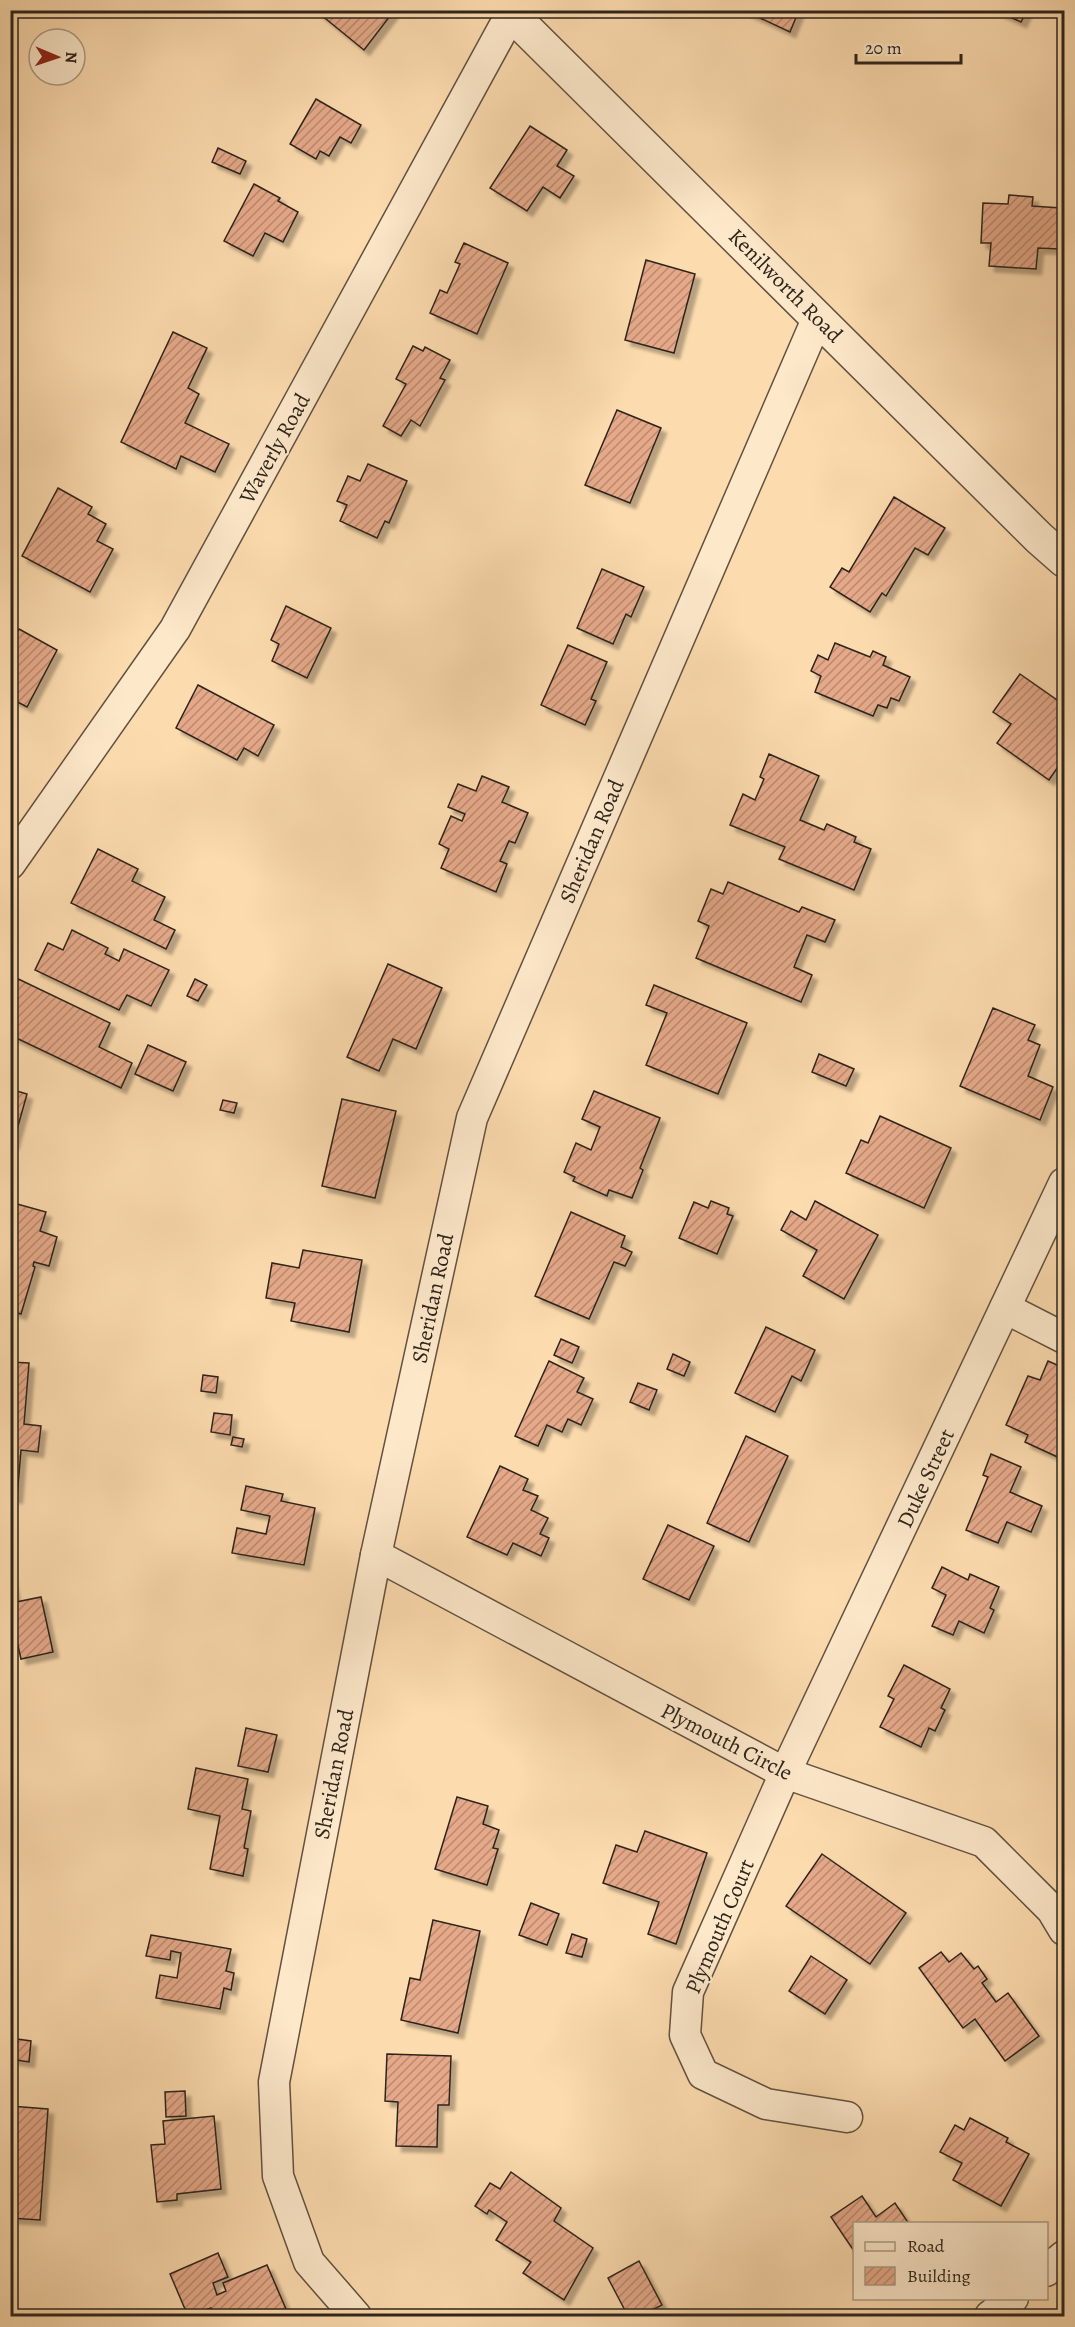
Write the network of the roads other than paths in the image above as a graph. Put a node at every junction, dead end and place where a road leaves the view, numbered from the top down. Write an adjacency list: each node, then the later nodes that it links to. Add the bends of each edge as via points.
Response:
1 (509, 12): 2 (street, Kenilworth Road); 4 (street, Waverly Road, via 175,629)
2 (818, 317): 3 (street, Kenilworth Road); 8 (street, Sheridan Road, via 472,1118)
3 (1065, 560)
4 (10, 864)
5 (1065, 1183): 6 (street, Duke Street)
6 (1005, 1308): 7 (street); 9 (street, Duke Street)
7 (1065, 1338)
8 (376, 1555): 9 (street, Plymouth Circle); 15 (street, Sheridan Road, via 274,2082 278,2176 309,2262)
9 (786, 1773): 10 (street, Plymouth Circle, via 984,1842 1052,1910); 11 (street, Plymouth Court, via 688,1992 685,2036 703,2074 766,2104)
10 (1065, 1930)
11 (847, 2117)
12 (1065, 2256): 13 (street)
13 (1048, 2270)
14 (1010, 2300): 16 (street)
15 (356, 2316)
16 (990, 2316)

